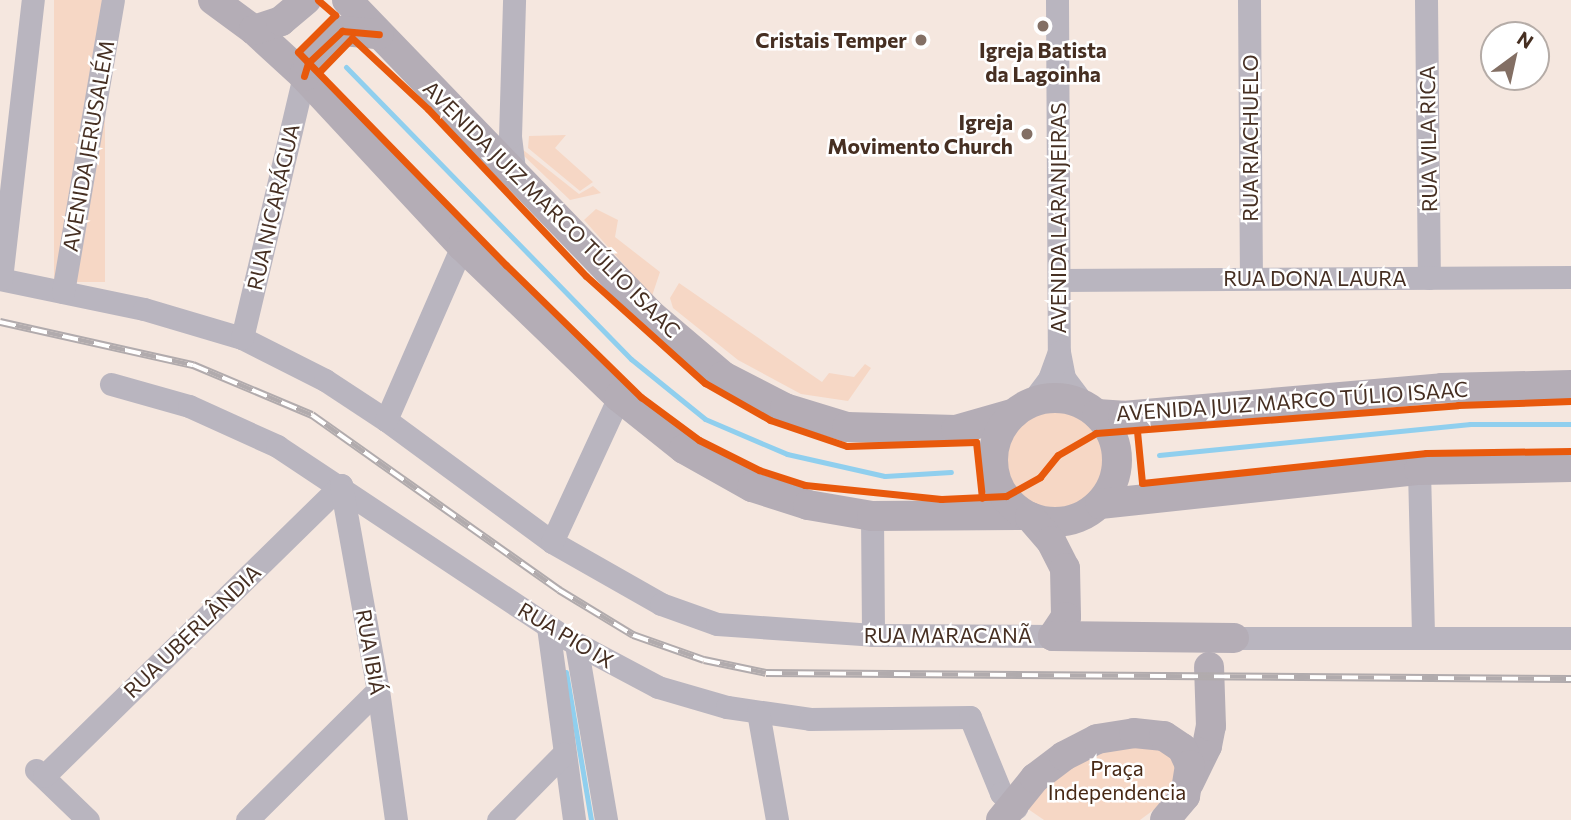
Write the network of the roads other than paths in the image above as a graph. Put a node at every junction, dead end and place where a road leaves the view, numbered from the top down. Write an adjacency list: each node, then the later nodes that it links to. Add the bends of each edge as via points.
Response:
1 (33, 0): 18 (street)
2 (113, 0): 20 (street, AVENIDA JERUSALÉM)
3 (213, 0): 10 (main road)
4 (306, 0): 10 (main road, via 281,21)
5 (347, 0): 11 (main road, AVENIDA JUIZ MARCO TÚLIO ISAAC)
6 (514, 0): 13 (street)
7 (1057, 0): 19 (street, AVENIDA LARANJEIRAS)
8 (1249, 0): 15 (street, RUA RIACHUELO)
9 (1426, 0): 17 (street, RUA VILA RICA)
10 (254, 30): 12 (main road)
11 (379, 34): 12 (main road, via 342,31 314,56); 13 (main road, AVENIDA JUIZ MARCO TÚLIO ISAAC)
12 (304, 76): 14 (main road); 21 (street, RUA NICARÁGUA)
13 (501, 142): 26 (main road, AVENIDA JUIZ MARCO TÚLIO ISAAC, via 514,169 650,314 723,376 785,408 847,427 891,431 956,430)
14 (461, 246): 25 (main road); 28 (street)
15 (1251, 276): 17 (street, RUA DONA LAURA); 19 (street, RUA DONA LAURA)
16 (1571, 277): 17 (street, RUA DONA LAURA)
17 (1429, 278)
18 (0, 279): 20 (street, RUA MARACANÃ)
19 (1059, 280): 22 (street, AVENIDA LARANJEIRAS)
20 (63, 292): 21 (street, RUA MARACANÃ, via 144,309)
21 (242, 338): 28 (street, RUA MARACANÃ, via 325,380)
22 (1059, 352): 26 (street, AVENIDA LARANJEIRAS, via 1049,379); 27 (street, AVENIDA LARANJEIRAS, via 1064,378)
23 (111, 384): 31 (street, RUA PIO IX, via 189,406 277,446)
24 (1571, 385): 27 (main road, AVENIDA JUIZ MARCO TÚLIO ISAAC, via 1442,388 1123,416)
25 (619, 397): 33 (main road, via 684,449 752,487 808,505); 35 (street)
26 (1023, 408): 27 (main road, via 1068,400); 34 (main road, via 1002,429 994,467 999,486)
27 (1091, 410): 32 (main road, via 1111,432 1117,451 1114,480)
28 (386, 420): 35 (street, RUA MARACANÃ)
29 (1571, 467): 30 (main road)
30 (1419, 470): 32 (main road); 43 (street)
31 (341, 485): 37 (street, RUA PIO IX); 47 (street, RUA IBIÁ); 54 (street, RUA UBERLÂNDIA, via 40,773)
32 (1095, 508): 34 (main road, via 1064,522); 36 (main road)
33 (872, 516): 34 (main road); 38 (street)
34 (1027, 516): 36 (main road, via 1051,541)
35 (552, 542): 38 (street, RUA MARACANÃ, via 661,604 717,624)
36 (1067, 582): 39 (main road, via 1066,617); 40 (main road, via 1078,615)
37 (548, 627): 45 (street, RUA PIO IX); 51 (street)
38 (873, 635): 39 (street, RUA MARACANÃ)
39 (1053, 636): 40 (main road, RUA MARACANÃ)
40 (1102, 638): 41 (main road, RUA MARACANÃ)
41 (1177, 638): 42 (main road, RUA MARACANÃ); 46 (main road)
42 (1234, 638): 43 (street, RUA MARACANÃ); 46 (main road)
43 (1423, 638): 44 (street, RUA MARACANÃ)
44 (1571, 638)
45 (576, 644): 49 (street, RUA PIO IX, via 658,687); 59 (street)
46 (1209, 667): 48 (main road)
47 (378, 690): 55 (street); 56 (street, RUA IBIÁ)
48 (1210, 704): 50 (main road, via 1192,724); 52 (main road, via 1207,746)
49 (758, 712): 53 (street, RUA PIO IX, via 810,719 970,717 1001,793); 60 (street)
50 (1164, 736): 52 (main road, via 1182,748 1190,765); 53 (main road, via 1115,734 1080,746 1035,778)
51 (563, 754): 57 (street); 58 (street)
52 (1189, 783): 61 (main road)
53 (1016, 816)
54 (88, 820)
55 (247, 820)
56 (396, 820)
57 (498, 820)
58 (574, 820)
59 (606, 820)
60 (777, 820)
61 (1165, 820)

